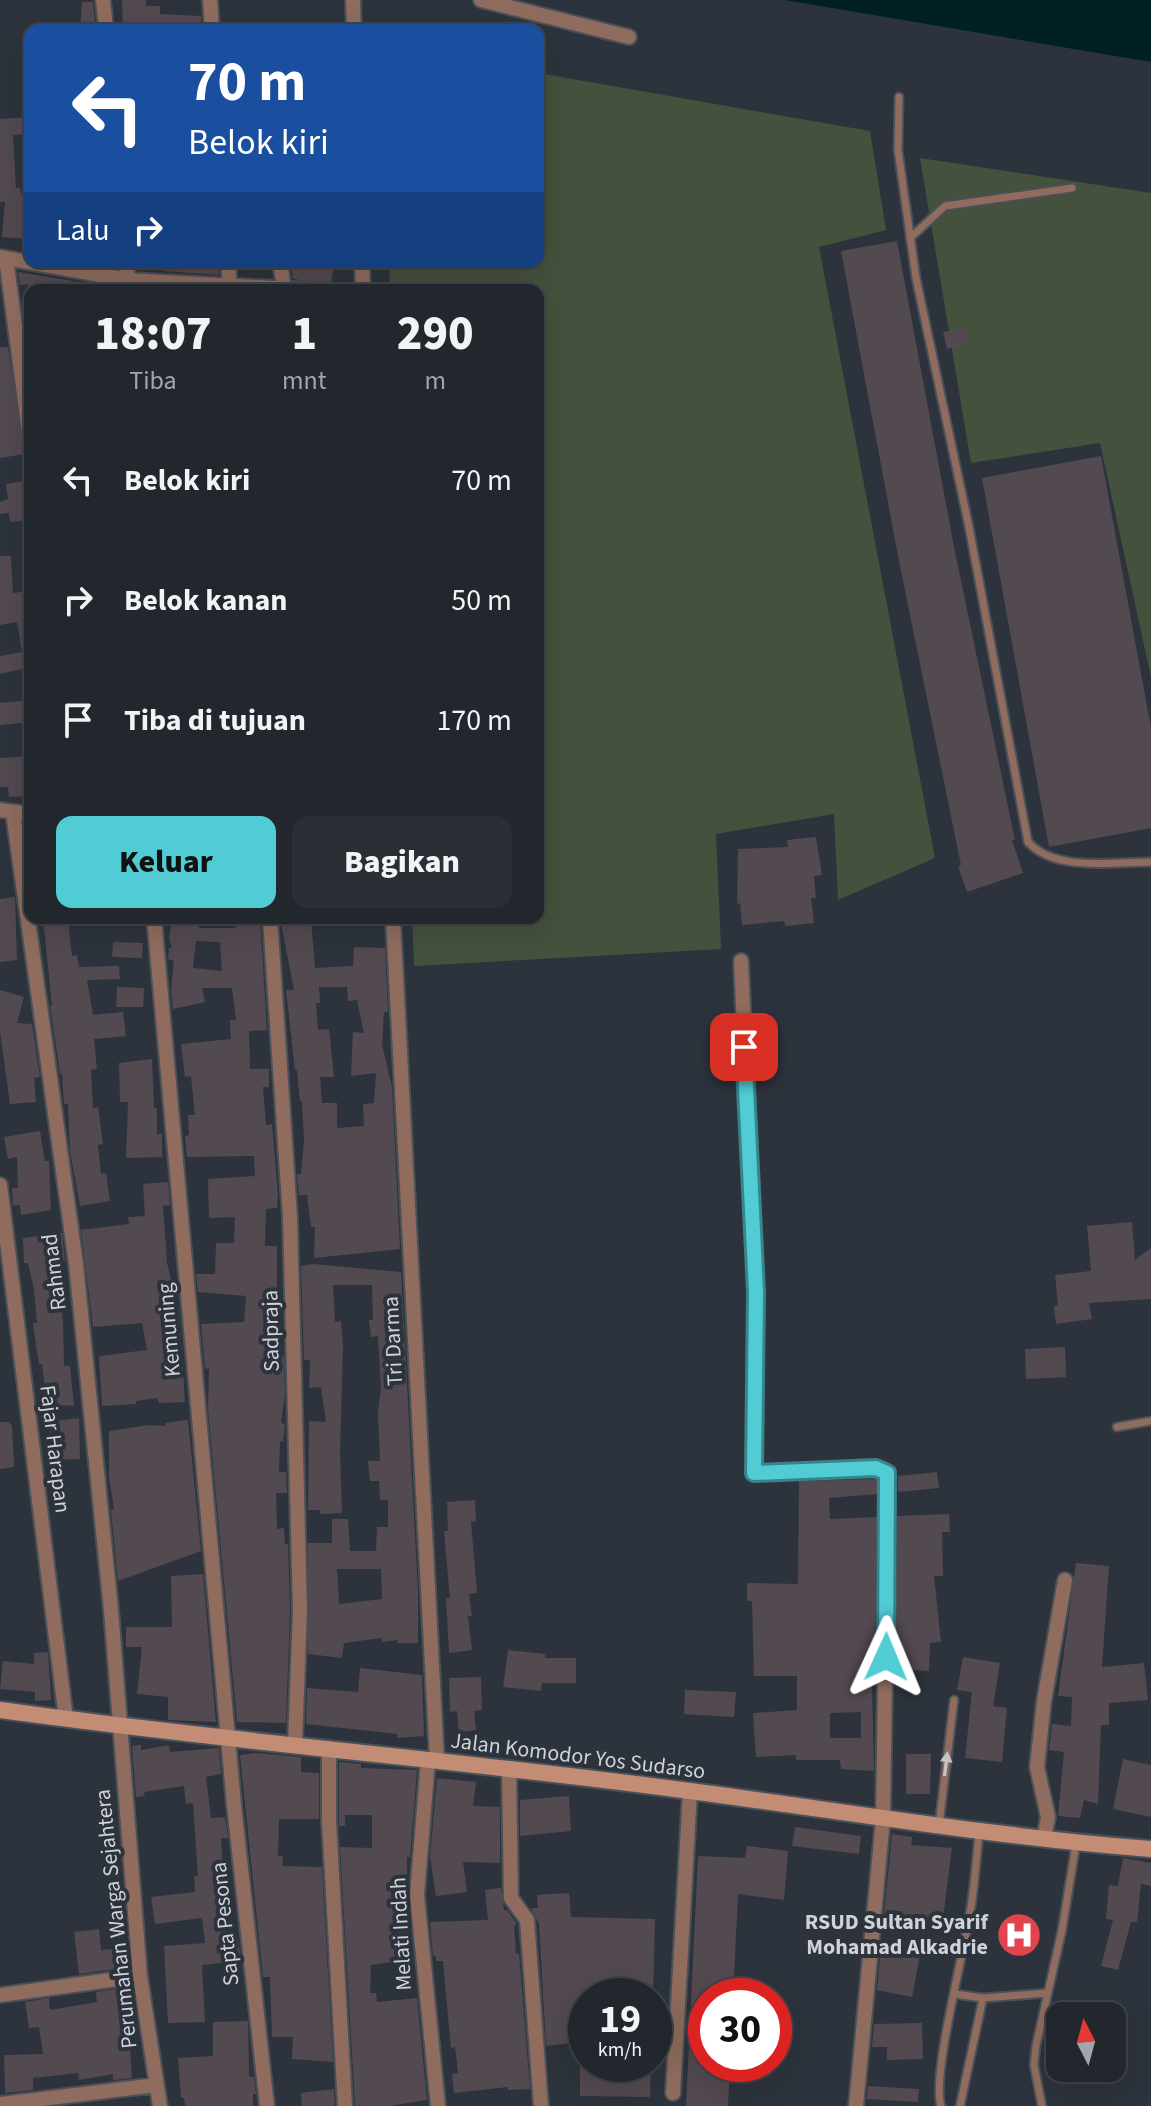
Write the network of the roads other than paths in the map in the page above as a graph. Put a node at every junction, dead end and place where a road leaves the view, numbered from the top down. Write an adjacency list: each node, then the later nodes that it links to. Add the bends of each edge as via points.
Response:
1 (103, 0): 5 (street)
2 (210, 0): 6 (street)
3 (353, 0): 7 (street)
4 (481, 0): 8 (street)
5 (105, 24)
6 (212, 24)
7 (354, 24)
8 (629, 37)
9 (899, 97): 11 (lane, via 898,150)
10 (1072, 188): 11 (lane, via 945,206)
11 (910, 238): 18 (lane, via 1028,842 1038,853 1078,862)
12 (3, 258): 13 (street); 16 (street)
13 (24, 263)
14 (49, 268): 15 (street)
15 (123, 284)
16 (24, 399)
17 (6, 811): 30 (street, Rahmad, via 76,1264)
18 (1151, 862)
19 (155, 924): 31 (street, Kemuning)
20 (270, 924): 32 (street, Sadpraja, via 290,1217 300,1610)
21 (393, 924): 34 (street, Tri Darma)
22 (741, 961): 37 (street, via 755,1261 754,1473 876,1468 887,1473)
23 (0, 1185): 29 (street, Fajar Harapan)
24 (1151, 1421): 25 (lane)
25 (1117, 1427)
26 (1065, 1580): 40 (street, via 1037,1767 1047,1806)
27 (954, 1700): 38 (lane, one-way to 27)
28 (0, 1710): 29 (street, Jalan Komodor Yos Sudarso)
29 (66, 1719): 30 (street, Jalan Komodor Yos Sudarso)
30 (119, 1728): 31 (street, Jalan Komodor Yos Sudarso); 43 (street, Perumahan Warga Sejahtera)
31 (228, 1738): 32 (street, Jalan Komodor Yos Sudarso); 52 (street, Sapta Pesona)
32 (295, 1744): 33 (street, Jalan Komodor Yos Sudarso)
33 (329, 1748): 34 (street, Jalan Komodor Yos Sudarso); 53 (street)
34 (433, 1760): 35 (street, Jalan Komodor Yos Sudarso); 54 (street, Melati Indah, via 417,1895)
35 (509, 1768): 36 (street, Jalan Komodor Yos Sudarso); 55 (street, via 511,1898 527,1920)
36 (690, 1791): 37 (street, Jalan Komodor Yos Sudarso); 49 (street)
37 (883, 1819): 38 (street, Jalan Komodor Yos Sudarso); 56 (street)
38 (938, 1827): 39 (street, Jalan Komodor Yos Sudarso)
39 (979, 1831): 40 (street, Jalan Komodor Yos Sudarso); 45 (lane)
40 (1044, 1838): 41 (street, Jalan Komodor Yos Sudarso)
41 (1076, 1841): 42 (street, Jalan Komodor Yos Sudarso); 44 (lane)
42 (1151, 1849)
43 (140, 1976): 46 (street); 48 (street, Perumahan Warga Sejahtera)
44 (1048, 1993): 47 (lane); 59 (lane, via 1034,2065)
45 (955, 1994): 47 (lane); 57 (lane)
46 (0, 1995)
47 (983, 1998): 58 (lane)
48 (157, 2085): 50 (street); 51 (street, Perumahan Warga Sejahtera)
49 (673, 2093)
50 (0, 2104)
51 (160, 2106)
52 (267, 2106)
53 (345, 2106)
54 (438, 2106)
55 (541, 2106)
56 (856, 2106)
57 (941, 2106)
58 (960, 2106)
59 (1042, 2106)

